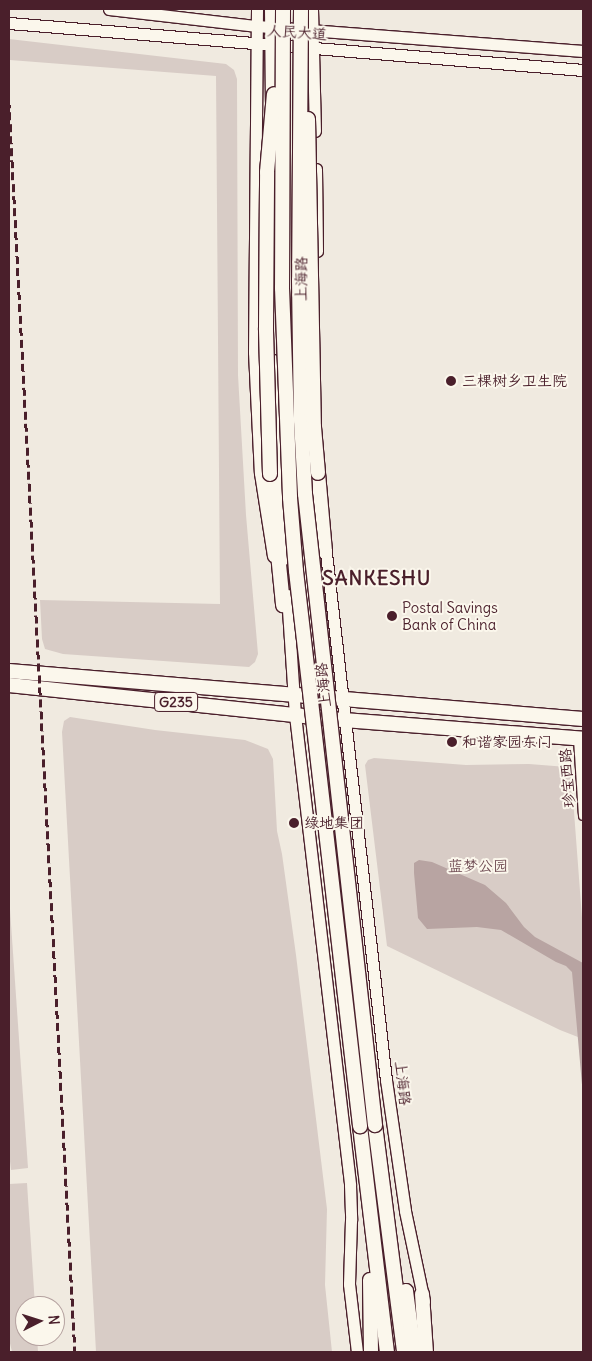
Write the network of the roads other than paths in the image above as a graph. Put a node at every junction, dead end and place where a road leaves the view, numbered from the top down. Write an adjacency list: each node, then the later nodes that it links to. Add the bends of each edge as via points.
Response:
1 (109, 9): 9 (main road, 人民大道)
2 (257, 9): 9 (main road, 上海路)
3 (270, 9): 10 (main road, 上海路)
4 (275, 9): 18 (highway, bridge, via 267,192 266,355 270,474)
5 (283, 9): 30 (highway, 上海路, bridge, via 282,288 290,498)
6 (302, 9): 17 (highway, bridge, via 310,177 314,427); 29 (highway, 上海路, bridge, via 299,280 305,494)
7 (312, 9): 11 (main road, 上海路)
8 (9, 23): 12 (main road, 人民大道)
9 (257, 26): 10 (main road, 人民大道); 12 (main road, 上海路)
10 (270, 27): 11 (main road, 人民大道); 13 (main road, 上海路)
11 (312, 30): 14 (main road, 上海路); 15 (main road, 人民大道)
12 (257, 45): 13 (main road, 人民大道); 18 (main road, 上海路, via 254,352 263,498)
13 (270, 46): 14 (main road, 人民大道); 20 (main road, 上海路, via 273,357)
14 (312, 48): 16 (main road, 人民大道); 17 (main road, 上海路)
15 (583, 50)
16 (583, 70)
17 (325, 552): 23 (main road, 上海路)
18 (283, 605): 20 (main road, 上海路)
19 (9, 671): 22 (highway, G235)
20 (291, 680): 22 (main road, 上海路)
21 (9, 685): 24 (highway, G235)
22 (293, 694): 23 (highway, G235); 24 (main road, 上海路)
23 (340, 698): 25 (highway, G235); 26 (main road, 上海路)
24 (295, 715): 26 (highway, G235); 33 (main road, 上海路, via 350,1185 349,1284)
25 (583, 719)
26 (344, 720): 27 (highway, G235); 32 (main road, 上海路, via 399,1170)
27 (581, 739): 28 (street, 珍宝西路)
28 (583, 816)
29 (383, 1189): 37 (highway, 上海路); 38 (highway, via 404,1283)
30 (369, 1197): 31 (highway, via 366,1223); 36 (highway, 上海路)
31 (371, 1292): 34 (highway); 35 (highway)
32 (422, 1294): 39 (highway); 40 (main road, 上海路)
33 (357, 1352)
34 (371, 1352)
35 (378, 1352)
36 (387, 1352)
37 (404, 1352)
38 (414, 1352)
39 (426, 1352)
40 (432, 1352)

